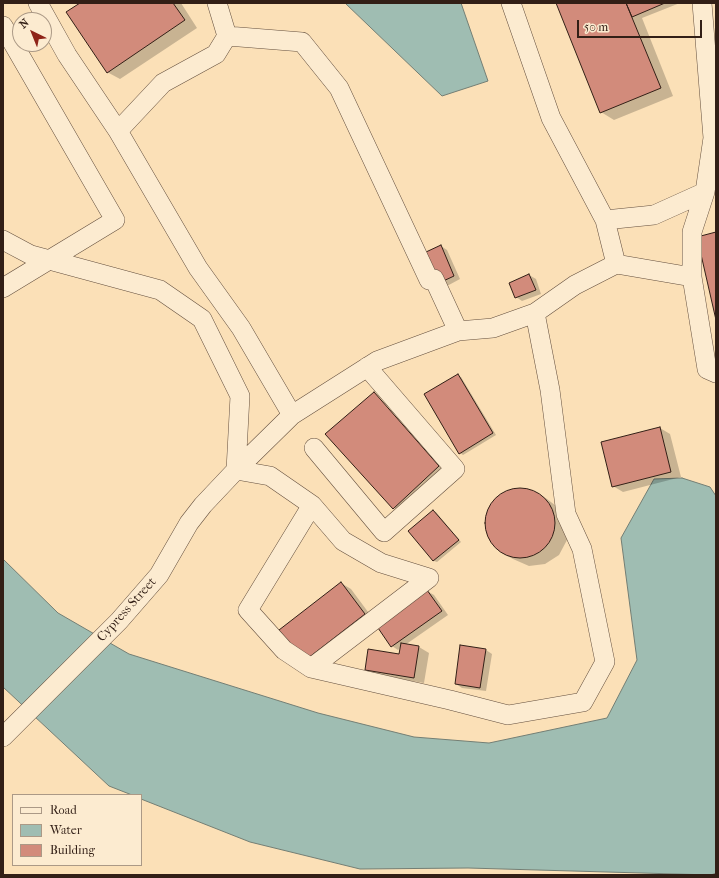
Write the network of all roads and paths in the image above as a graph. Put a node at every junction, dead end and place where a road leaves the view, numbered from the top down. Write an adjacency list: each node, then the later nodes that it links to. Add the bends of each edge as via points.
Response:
1 (38, 3): 7 (street, via 67,55)
2 (217, 3): 6 (street)
3 (511, 3): 9 (street, via 551,118)
4 (702, 3): 8 (street, via 713,138)
5 (3, 26): 11 (street, via 116,220)
6 (227, 36): 7 (street, via 216,54 163,83); 16 (street, via 302,42 340,88 429,280 434,279)
7 (118, 132): 19 (street, via 198,268 241,328)
8 (705, 192): 9 (street, via 654,215); 13 (street, via 692,232)
9 (605, 220): 12 (street)
10 (3, 240): 11 (street, via 30,254)
11 (49, 260): 14 (street); 21 (street, via 160,290 202,319 240,396)
12 (616, 264): 13 (street); 15 (street, Cypress Street, via 575,286)
13 (692, 277): 18 (street, via 706,369)
14 (3, 288)
15 (535, 313): 16 (street, Cypress Street, via 493,328); 23 (street, via 550,390 566,514 582,549 605,662 584,702 508,715)
16 (458, 331): 17 (street, Cypress Street)
17 (367, 367): 19 (street, Cypress Street); 20 (street, via 455,469 384,532)
18 (716, 373)
19 (292, 415): 21 (street, Cypress Street)
20 (314, 448)
21 (236, 470): 22 (street, via 270,476); 24 (street, Cypress Street, via 203,504 159,575 119,621)
22 (312, 504): 23 (street, via 248,610 284,650); 23 (street, via 343,541 381,563 429,578)
23 (311, 668)
24 (3, 737)

